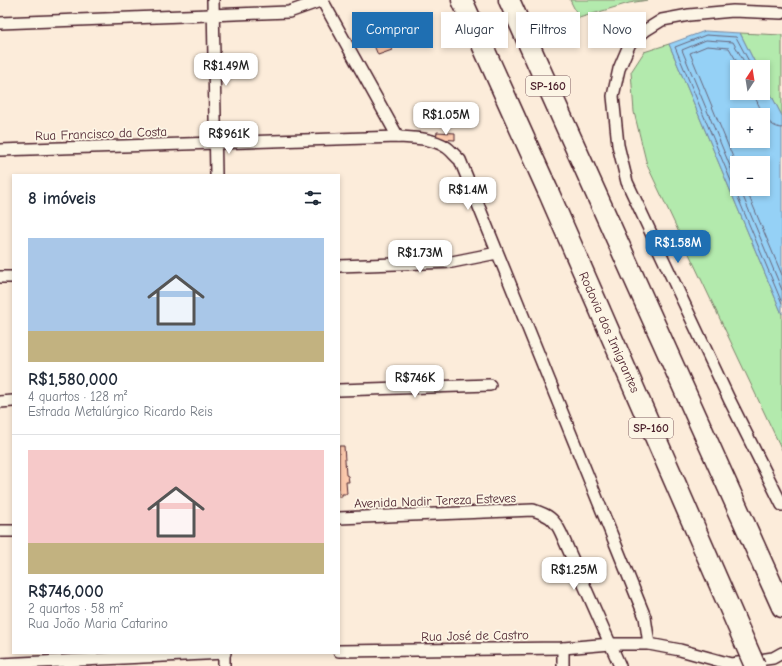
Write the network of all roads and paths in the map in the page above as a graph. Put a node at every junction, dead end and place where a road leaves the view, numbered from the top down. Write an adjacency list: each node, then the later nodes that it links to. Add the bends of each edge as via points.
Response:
1 (213, 0): 6 (street)
2 (322, 0): 6 (street, via 289,12); 8 (street)
3 (462, 0): 36 (highway, Rodovia dos Imigrantes / SP-160, bridge)
4 (509, 0): 24 (highway, SP-160)
5 (782, 13): 20 (street, via 733,11 662,20 630,43 619,69 613,96 618,145 627,182 728,399)
6 (213, 16): 7 (street); 9 (street)
7 (0, 23)
8 (398, 137): 9 (street, Rua Francisco da Costa); 12 (street, Rua Francisco da Costa, via 434,142 446,147 460,160)
9 (216, 144): 10 (street, Rua Francisco da Costa); 11 (street)
10 (0, 150)
11 (216, 174)
12 (497, 253): 13 (street, via 452,262); 26 (street, via 645,617)
13 (340, 266)
14 (0, 277): 15 (street)
15 (12, 277)
16 (490, 385): 17 (street)
17 (340, 390)
18 (12, 401): 19 (street)
19 (0, 402)
20 (782, 505)
21 (340, 518): 25 (street, Avenida Nadir Tereza Esteves, via 533,510 546,514 556,522)
22 (0, 531): 23 (street)
23 (12, 531)
24 (782, 606)
25 (610, 644): 26 (street, Rua José de Castro); 27 (street, Rua José de Castro); 35 (street)
26 (649, 644): 29 (street, Rua José de Castro, via 731,664 773,658)
27 (563, 648): 28 (street, Rua José de Castro); 34 (street)
28 (340, 651)
29 (782, 653)
30 (205, 654): 32 (street)
31 (225, 654): 33 (street)
32 (0, 664)
33 (224, 666)
34 (563, 666)
35 (620, 666)
36 (755, 666)

